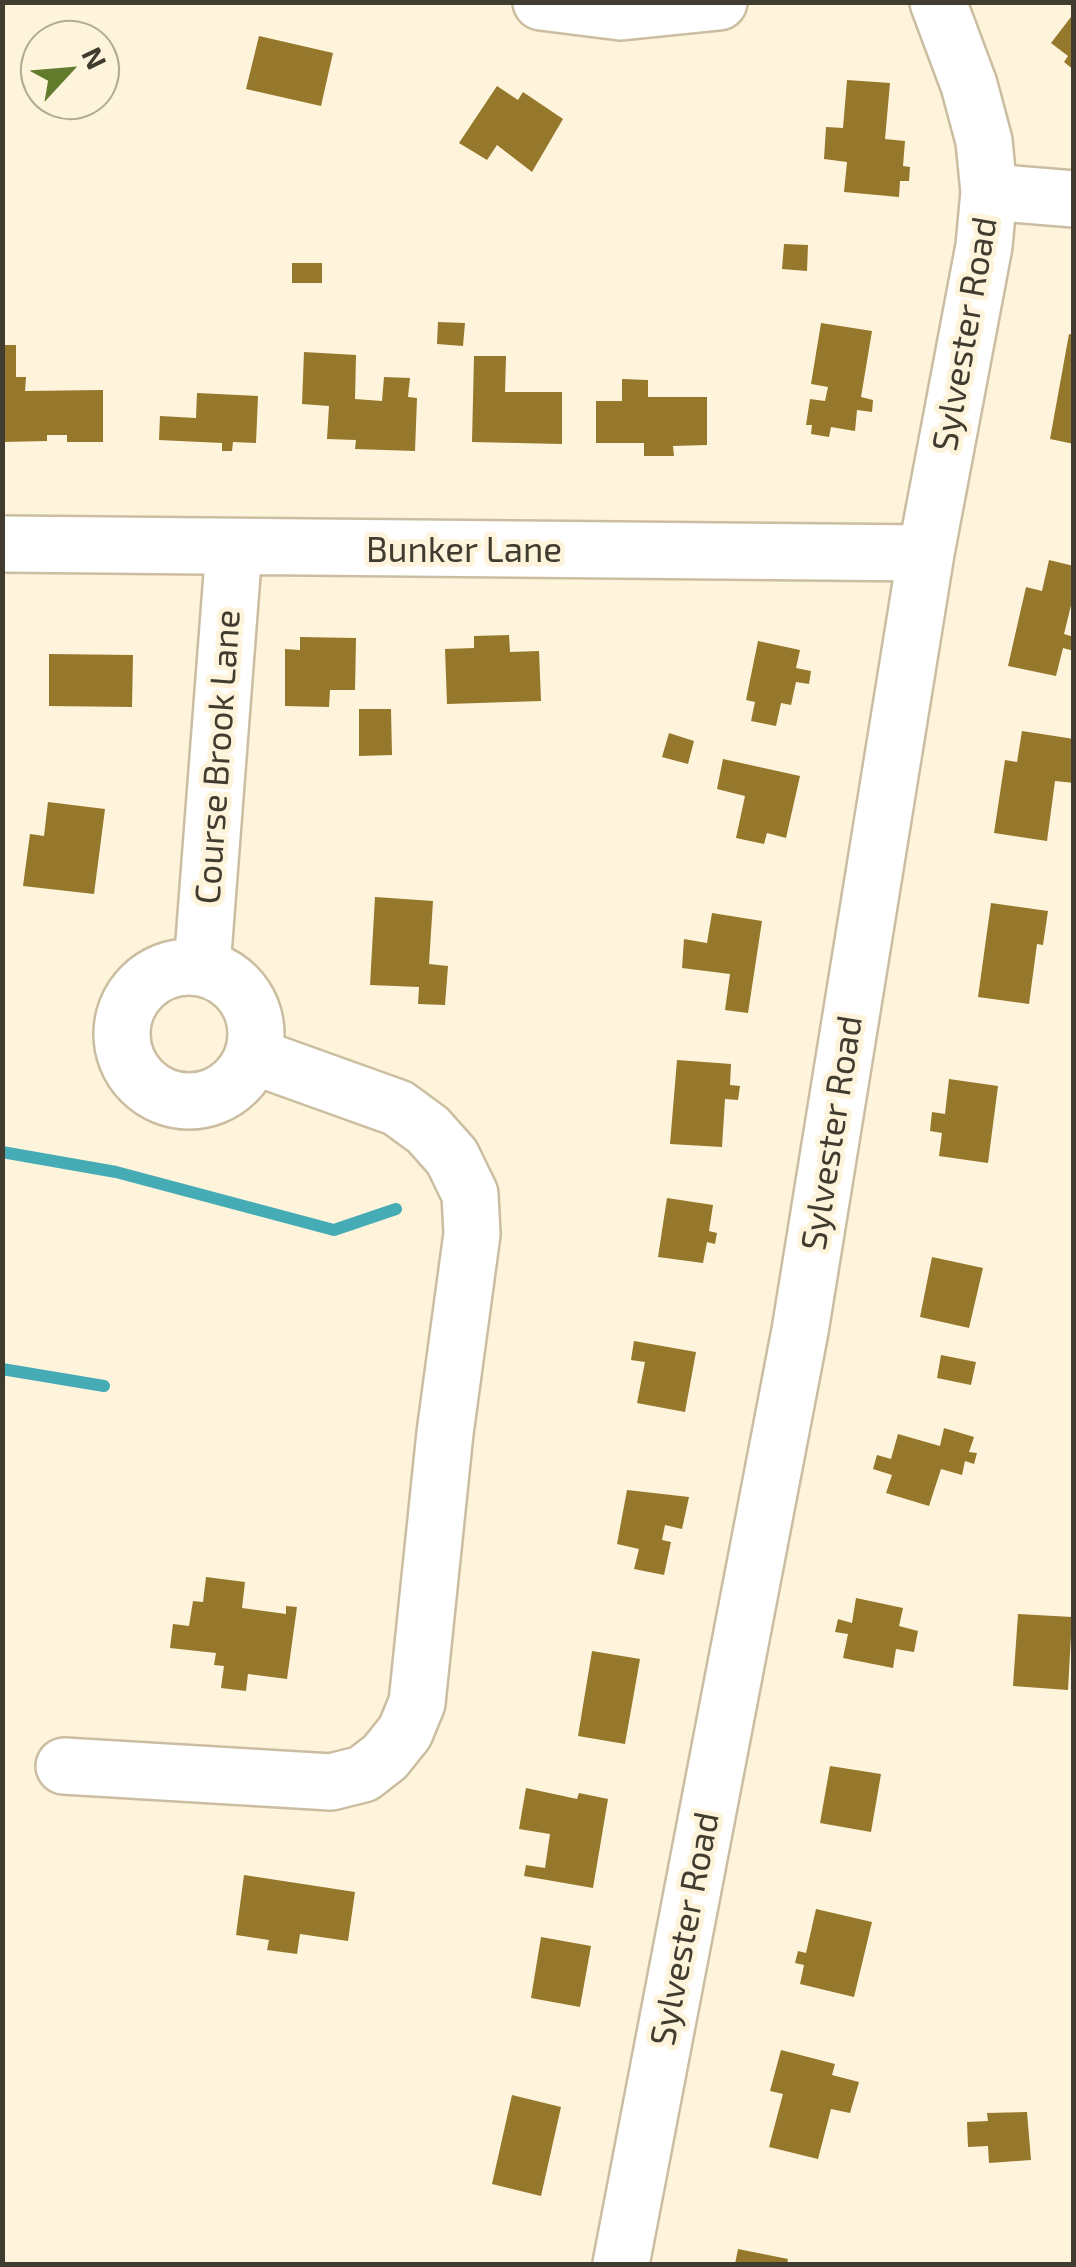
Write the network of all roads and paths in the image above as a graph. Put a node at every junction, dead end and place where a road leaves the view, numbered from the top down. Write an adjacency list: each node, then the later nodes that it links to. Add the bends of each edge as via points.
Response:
1 (541, 2): 2 (street, via 621,12)
2 (719, 2)
3 (938, 2): 4 (street, Sylvester Road, via 969,85)
4 (989, 192): 5 (street); 8 (street, Sylvester Road)
5 (1074, 199)
6 (2, 544): 7 (street, Bunker Lane)
7 (234, 548): 8 (street, Bunker Lane); 9 (street, Course Brook Lane)
8 (926, 553): 12 (street, Sylvester Road, via 800,1330)
9 (202, 966): 10 (street, via 242,991 257,1031); 10 (street, via 157,974 135,994 122,1025 130,1065 158,1094 198,1100 228,1090)
10 (253, 1056): 11 (street, via 398,1108 452,1157 470,1194 472,1234 417,1703 386,1757 363,1774 331,1782)
11 (64, 1766)
12 (621, 2264)

